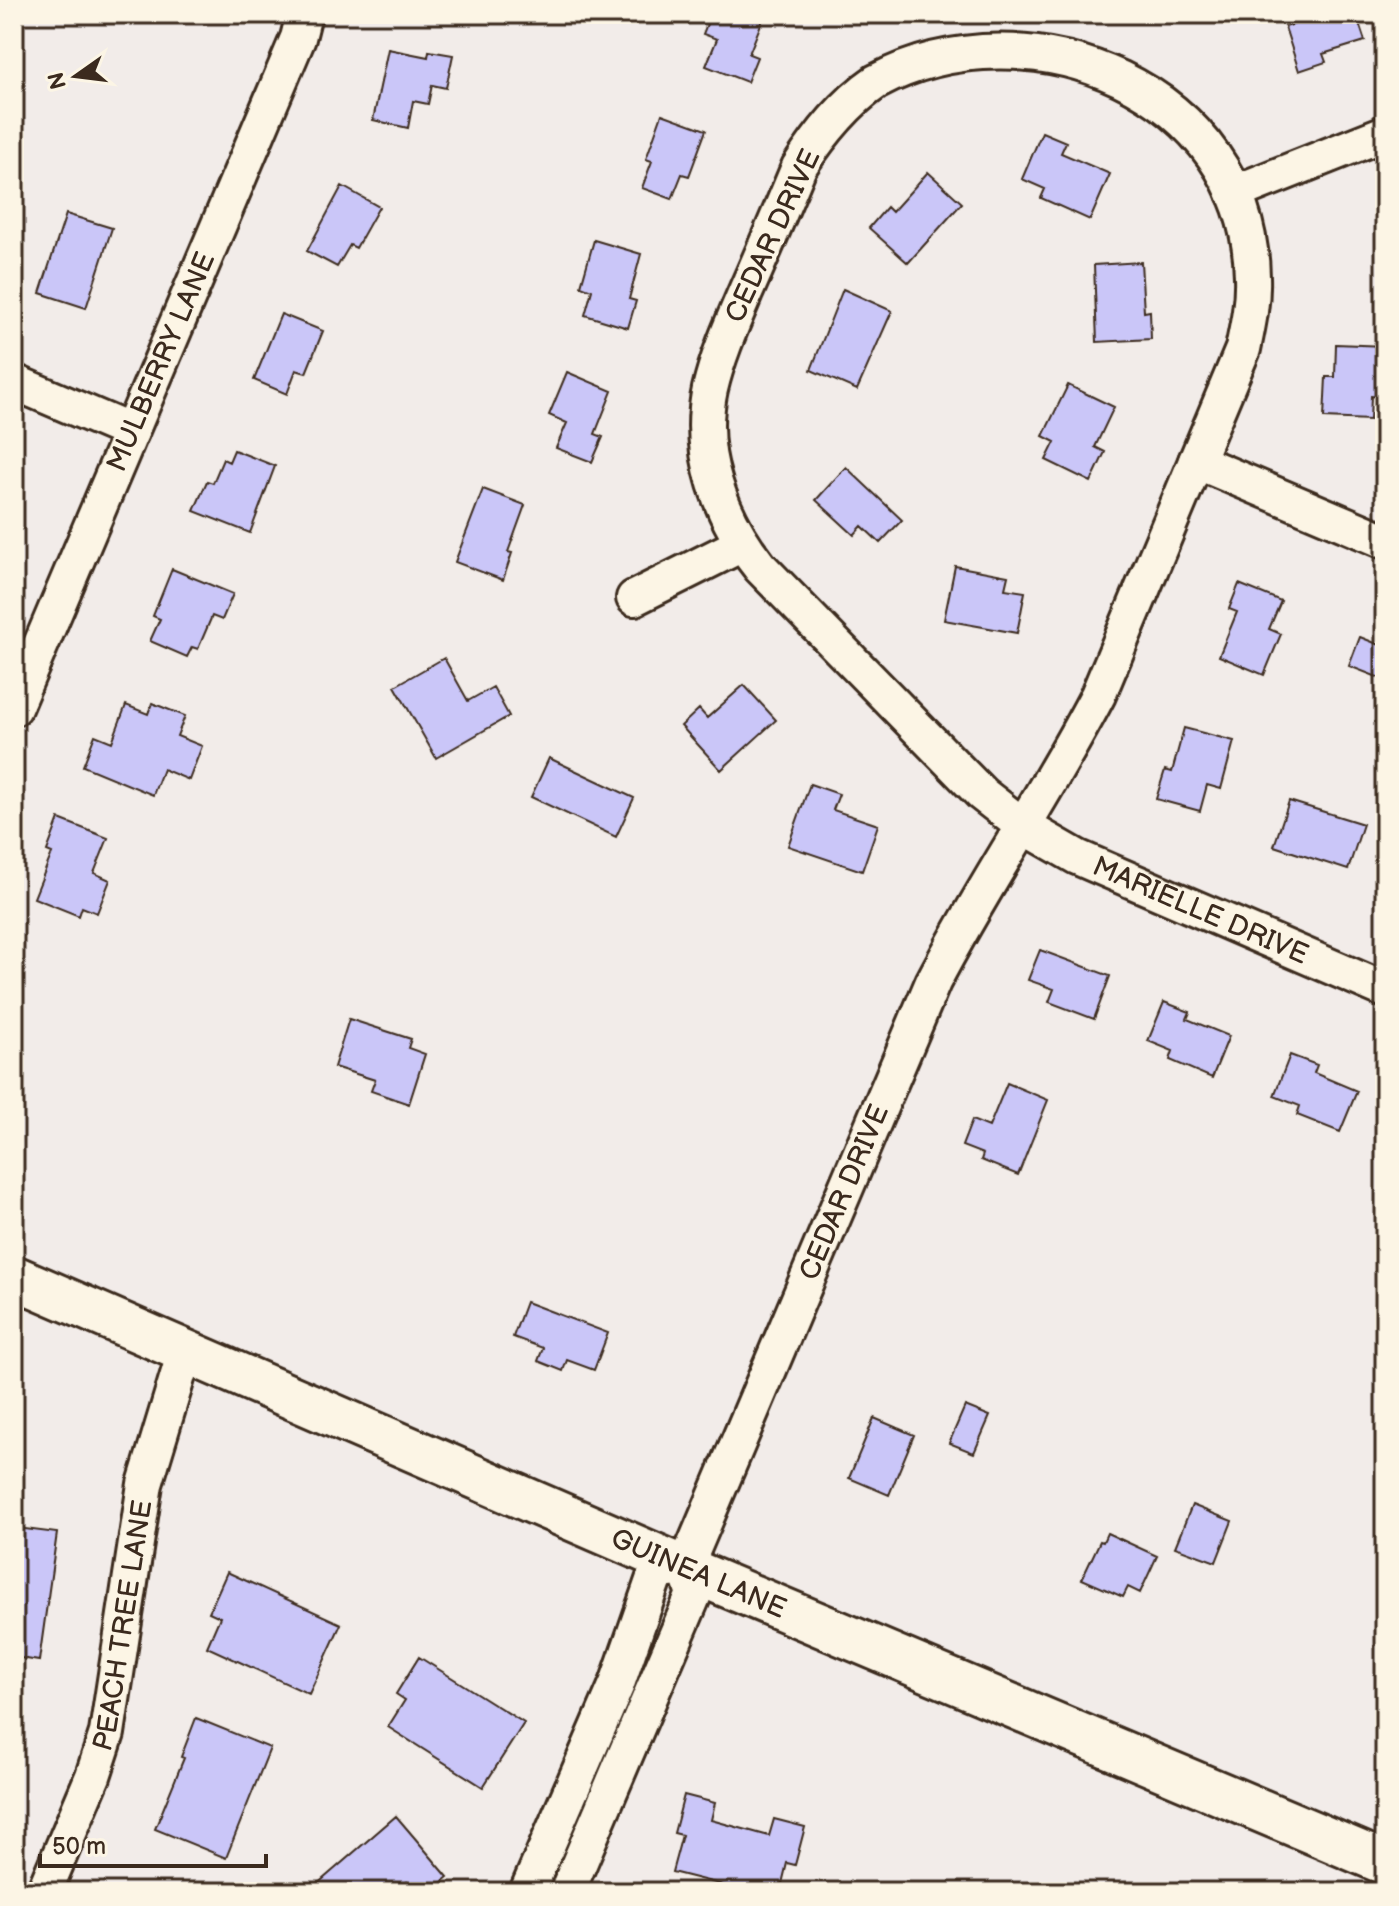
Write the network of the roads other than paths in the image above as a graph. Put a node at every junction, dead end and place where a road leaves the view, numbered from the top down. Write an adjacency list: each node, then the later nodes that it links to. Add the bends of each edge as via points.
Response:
1 (304, 14): 5 (street, MULBERRY LANE)
2 (1385, 133): 3 (street)
3 (1234, 193): 6 (street, CEDAR DRIVE, via 1247,232 1252,305 1243,349); 8 (street, CEDAR DRIVE, via 1215,154 1172,104 1131,74 1085,54 1029,44 984,44 951,49 876,82 850,102 799,167 721,350 709,392 710,464 722,506)
4 (14, 382): 5 (street)
5 (131, 432): 10 (street, MULBERRY LANE)
6 (1196, 461): 7 (street); 11 (street, CEDAR DRIVE, via 1098,695)
7 (1385, 541)
8 (742, 544): 9 (street); 11 (street, CEDAR DRIVE, via 982,794)
9 (634, 598)
10 (14, 708)
11 (1023, 826): 12 (street, MARIELLE DRIVE, via 1077,857); 15 (street, CEDAR DRIVE, via 933,982)
12 (1385, 990)
13 (14, 1277): 14 (street, GUINEA LANE)
14 (185, 1352): 15 (street, GUINEA LANE); 19 (street, PEACH TREE LANE, via 145,1484 107,1733)
15 (685, 1568): 16 (street, via 656,1572); 17 (street, via 694,1594); 18 (street, GUINEA LANE)
16 (601, 1722): 17 (street); 20 (street)
17 (633, 1735): 21 (street)
18 (1385, 1863)
19 (44, 1892)
20 (527, 1892)
21 (567, 1892)

